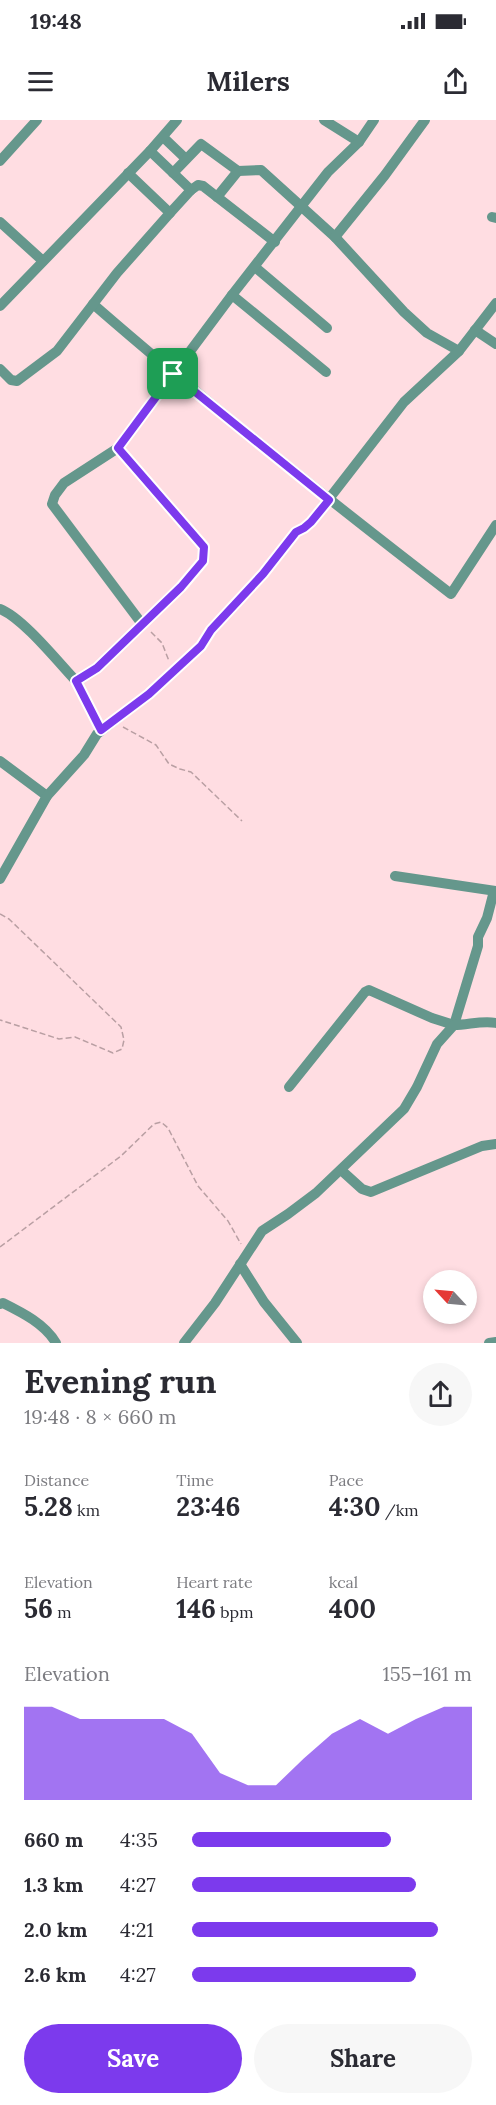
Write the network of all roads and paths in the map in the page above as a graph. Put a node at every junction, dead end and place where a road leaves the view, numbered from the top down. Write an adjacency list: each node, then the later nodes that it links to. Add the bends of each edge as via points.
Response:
1 (37, 120): 10 (street)
2 (177, 120): 6 (street)
3 (324, 120): 7 (street)
4 (374, 120): 7 (street)
5 (425, 120): 19 (street)
6 (163, 137): 8 (street); 9 (street)
7 (359, 142): 16 (street, via 328,172)
8 (150, 152): 12 (street); 13 (street)
9 (185, 158): 11 (street, via 201,144); 13 (street)
10 (0, 161)
11 (238, 171): 15 (street); 16 (street, via 261,170)
12 (128, 173): 17 (street); 21 (street)
13 (173, 173): 14 (street)
14 (191, 189): 15 (street, via 203,186); 17 (street)
15 (218, 197): 20 (street)
16 (301, 207): 19 (street); 20 (street)
17 (170, 213): 25 (street)
18 (0, 222): 21 (street)
19 (335, 237): 30 (street, via 404,312 427,333)
20 (274, 242): 22 (street)
21 (43, 261): 26 (street)
22 (255, 267): 23 (street); 27 (street)
23 (232, 295): 32 (street); 33 (street)
24 (496, 303): 28 (street)
25 (93, 304): 31 (street, via 57,351 18,381 11,380); 33 (street)
26 (0, 306)
27 (327, 328)
28 (475, 330): 29 (street); 30 (street)
29 (496, 344)
30 (459, 351): 35 (street, via 404,402)
31 (0, 369)
32 (326, 372)
33 (173, 374): 34 (street); 35 (street)
34 (118, 448): 38 (street, via 204,547 203,561); 38 (street, via 64,483 52,504)
35 (329, 500): 36 (street, via 451,594); 39 (street, via 311,522 296,532)
36 (496, 525)
37 (0, 609): 40 (street, via 7,611)
38 (142, 624): 39 (path, via 162,643); 40 (street, via 97,668)
39 (174, 673): 41 (street)
40 (76, 681): 42 (street)
41 (112, 721): 42 (street); 45 (path, via 156,745 169,764 191,772)
42 (101, 730): 44 (street)
43 (0, 761): 44 (street)
44 (47, 796): 47 (street)
45 (242, 821)
46 (396, 876): 48 (street)
47 (0, 879)
48 (495, 891): 52 (street)
49 (0, 914): 50 (path, via 121,1027 124,1040 122,1049 113,1053 75,1037 59,1039)
50 (0, 1020)
51 (496, 1023): 52 (street)
52 (454, 1025): 53 (street, via 369,990); 55 (street, via 437,1044 404,1109)
53 (289, 1087)
54 (496, 1144): 55 (street, via 482,1146 371,1192 362,1190)
55 (341, 1170): 57 (street, via 262,1231)
56 (0, 1247): 57 (path, via 161,1122 168,1128 198,1186 228,1221)
57 (246, 1253): 58 (street)
58 (240, 1264): 62 (street); 63 (street)
59 (0, 1304): 61 (street, via 46,1329)
60 (496, 1342): 64 (street)
61 (56, 1343)
62 (184, 1343)
63 (297, 1343)
64 (489, 1343)

